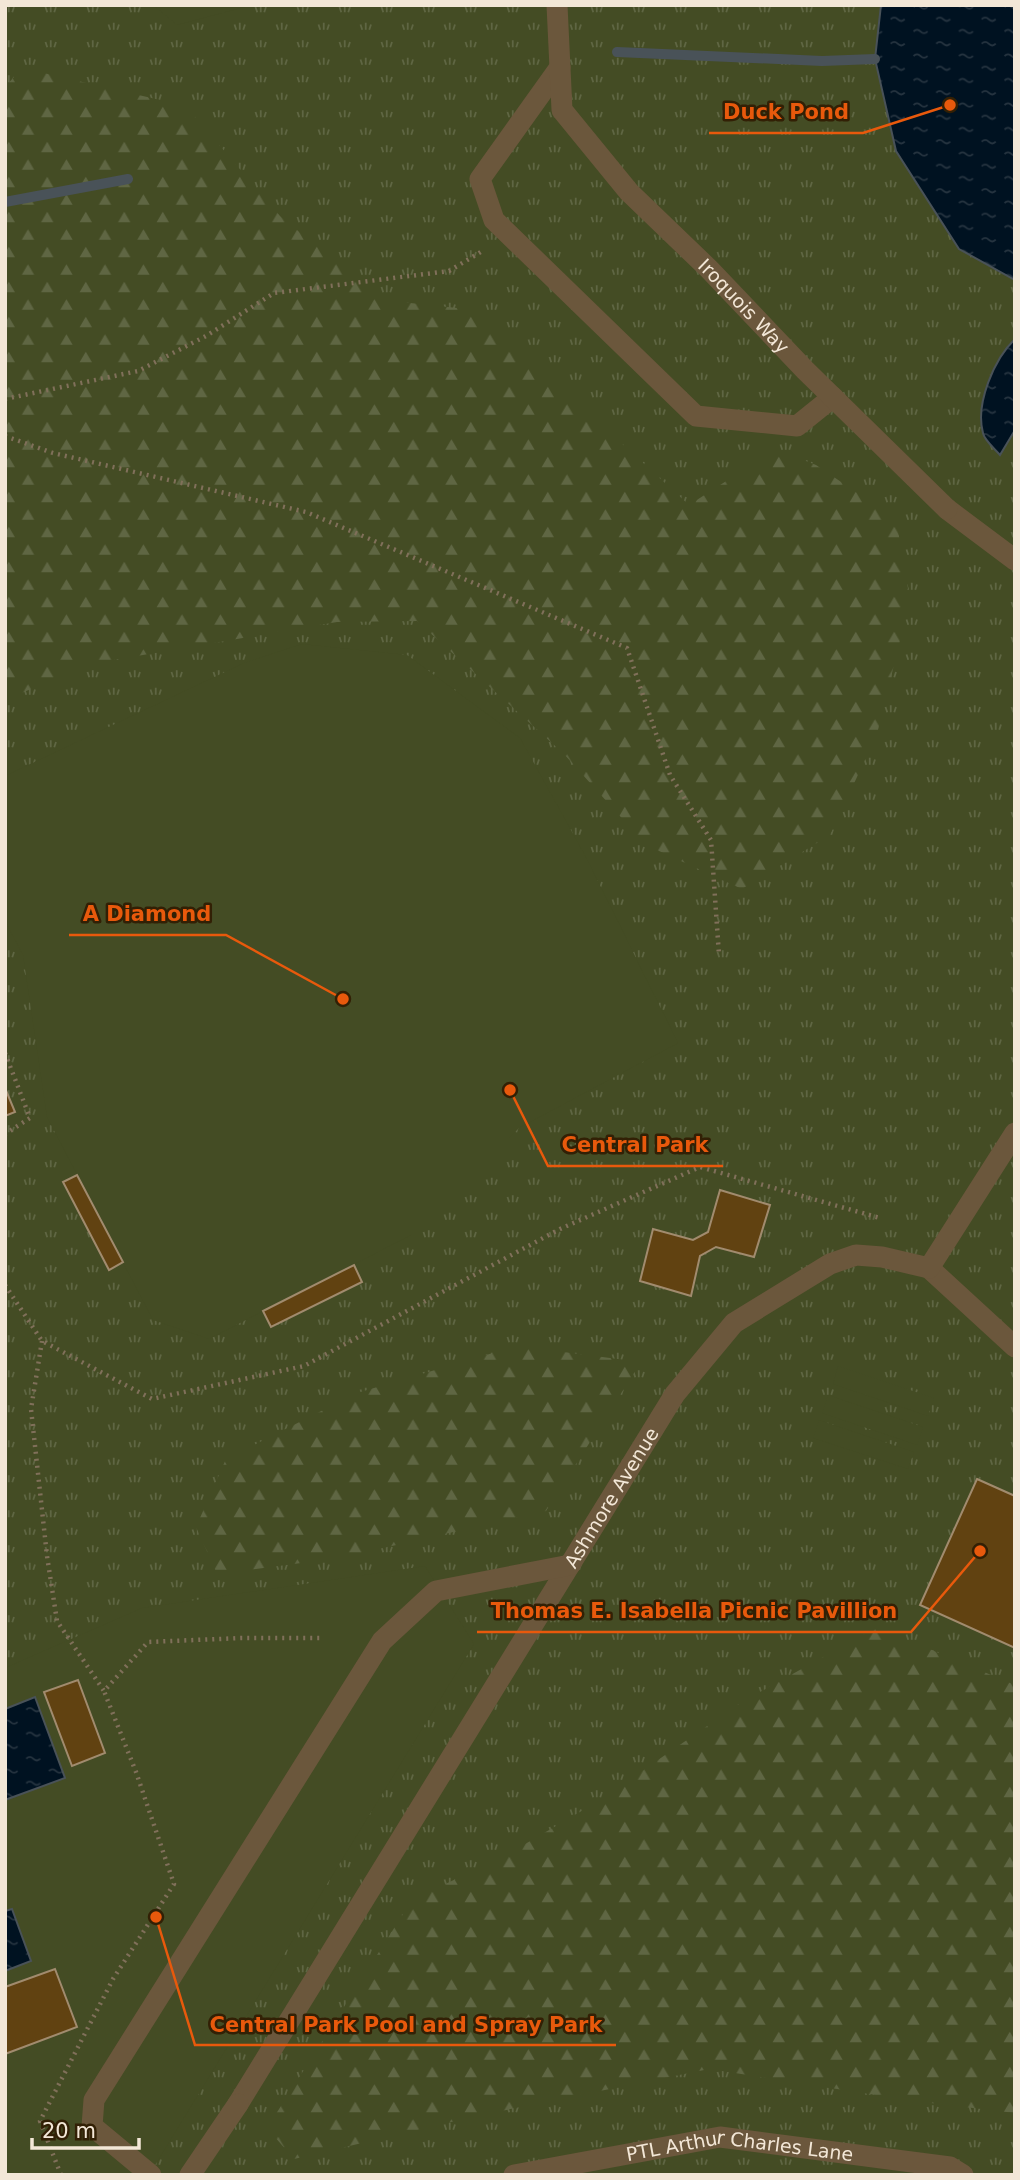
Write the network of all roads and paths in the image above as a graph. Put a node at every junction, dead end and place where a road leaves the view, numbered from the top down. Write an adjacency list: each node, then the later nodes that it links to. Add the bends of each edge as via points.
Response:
1 (558, 5): 2 (street, Iroquois Way)
2 (560, 67): 3 (street, via 480,179 494,220); 4 (street, Iroquois Way, via 562,110 629,192)
3 (509, 235): 4 (street, via 696,416 797,425); 5 (path, via 449,271 274,293 138,371)
4 (833, 397): 7 (street, Iroquois Way, via 947,509)
5 (5, 399)
6 (5, 436): 8 (path, via 53,453 306,512 627,648 670,775 711,840)
7 (1015, 560)
8 (719, 955)
9 (5, 1053): 11 (path, via 30,1118)
10 (1015, 1133): 13 (street)
11 (5, 1134)
12 (880, 1218): 15 (path, via 700,1167 560,1229 304,1366 152,1399)
13 (929, 1268): 16 (street); 17 (street, Ashmore Avenue, via 856,1255 830,1264 734,1323 675,1394)
14 (5, 1285): 15 (path)
15 (42, 1341): 19 (path, via 31,1409 57,1621)
16 (1015, 1347)
17 (570, 1565): 21 (street, via 436,1591 382,1640 94,2100 92,2126); 22 (street, Ashmore Avenue)
18 (323, 1638): 19 (path, via 148,1642)
19 (104, 1691): 20 (path, via 174,1884 113,1979 40,2121)
20 (61, 2175)
21 (150, 2175)
22 (190, 2175)
23 (514, 2175): 24 (street, PTL Arthur Charles Lane, via 720,2137 950,2167)
24 (963, 2175)

